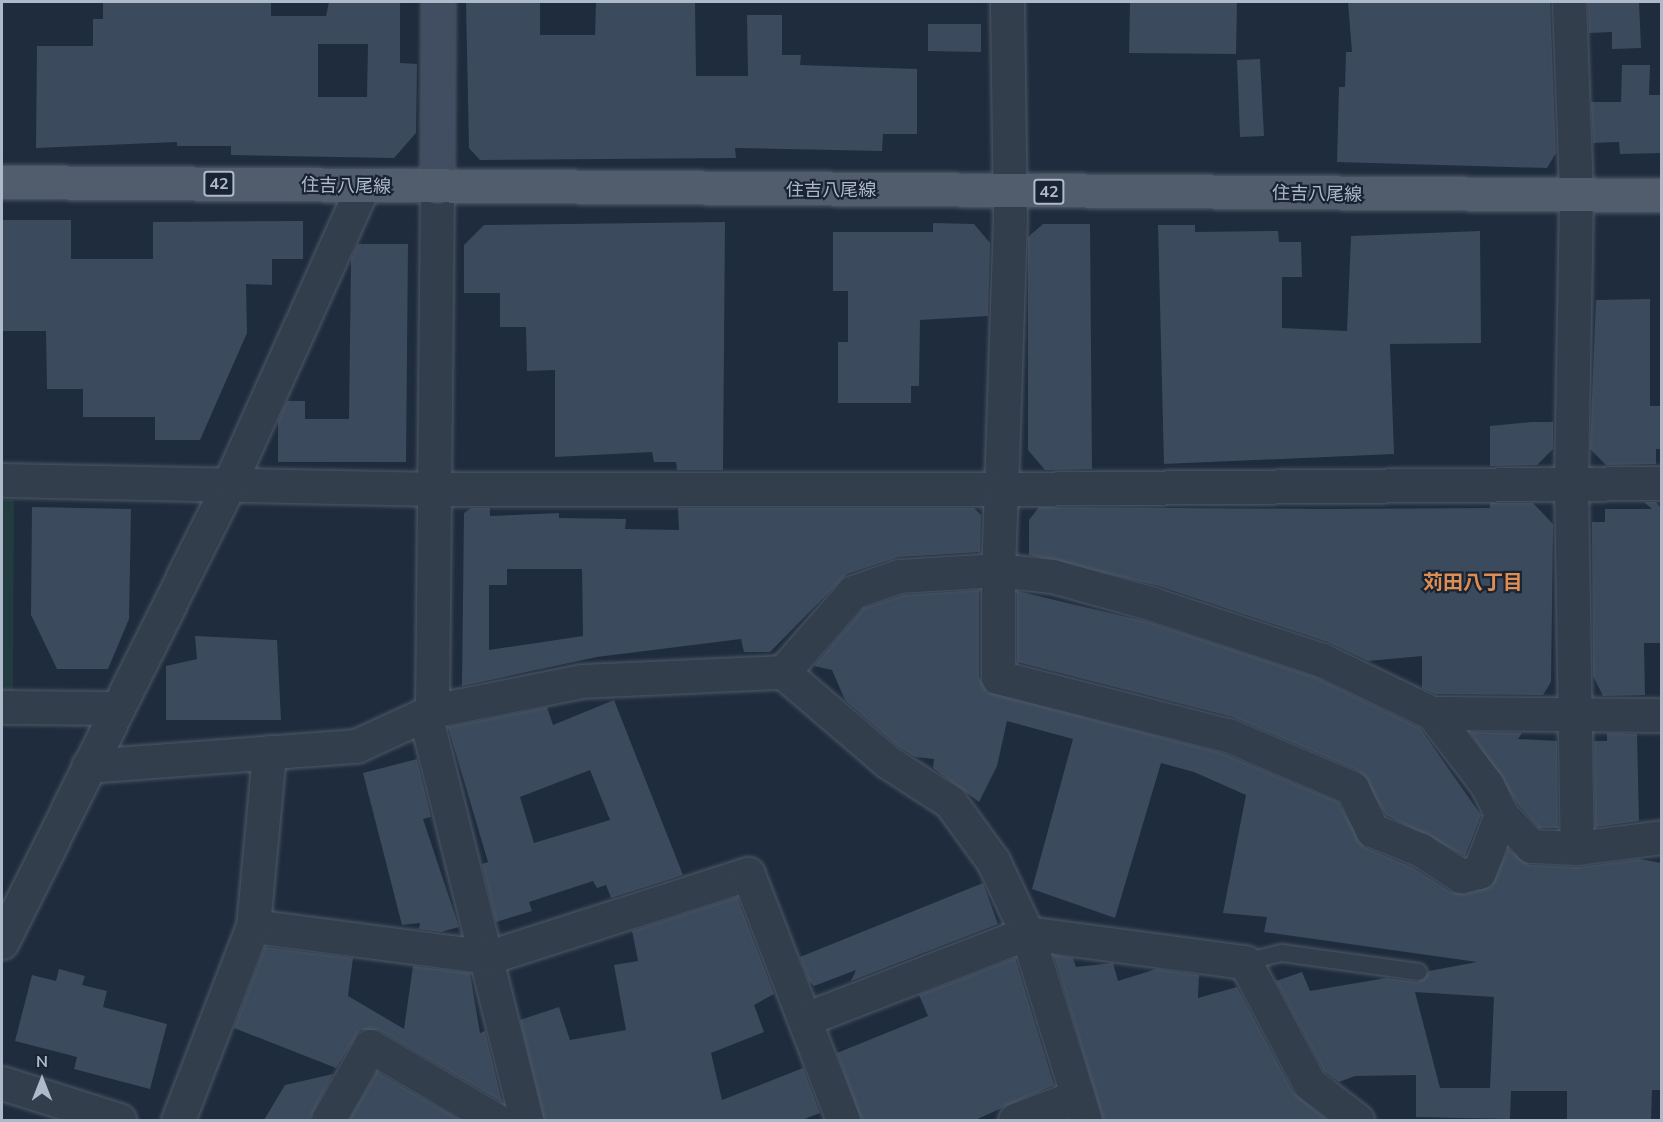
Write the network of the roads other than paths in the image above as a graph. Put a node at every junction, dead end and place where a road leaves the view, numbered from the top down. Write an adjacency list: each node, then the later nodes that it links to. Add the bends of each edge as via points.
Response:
1 (438, 2): 6 (street)
2 (1007, 2): 7 (street)
3 (1569, 2): 9 (street)
4 (2, 182): 5 (main road, 住吉八尾線 / 42)
5 (363, 186): 6 (main road, 住吉八尾線 / 42); 12 (street)
6 (437, 187): 7 (main road, 住吉八尾線 / 42); 14 (street)
7 (1008, 192): 9 (main road, 住吉八尾線 / 42); 15 (street)
8 (1662, 195): 9 (main road, 住吉八尾線 / 42)
9 (1576, 196): 11 (street)
10 (2, 480): 12 (street)
11 (1571, 481): 13 (street); 15 (street); 22 (street)
12 (230, 482): 14 (street); 19 (street)
13 (1662, 483)
14 (436, 489): 15 (street); 20 (street)
15 (1001, 489): 16 (street)
16 (998, 570): 17 (street, via 899,576 853,592); 21 (street, via 1052,576 1176,611 1322,660); 26 (street, via 998,677 1228,735 1352,788 1372,830 1421,850 1461,876 1479,872)
17 (783, 672): 20 (street, via 582,681); 30 (street, via 888,762 950,802 993,861)
18 (2, 706): 19 (street)
19 (118, 708): 25 (street)
20 (429, 712): 24 (street, via 356,746); 32 (street)
21 (1432, 713): 22 (street); 26 (street, via 1487,785)
22 (1575, 714): 23 (street); 28 (street)
23 (1662, 715)
24 (269, 752): 25 (street); 29 (street)
25 (88, 766): 31 (street)
26 (1501, 814): 28 (street, via 1531,846)
27 (1662, 837): 28 (street)
28 (1577, 849)
29 (253, 926): 32 (street); 39 (street)
30 (1027, 933): 33 (street); 35 (street); 37 (street)
31 (2, 938)
32 (489, 957): 35 (street, via 748,874); 42 (street)
33 (1245, 962): 34 (lane, via 1282,953); 45 (street, via 1310,1083)
34 (1419, 972)
35 (808, 1018): 43 (street)
36 (2, 1083): 38 (street)
37 (1080, 1109): 44 (street)
38 (119, 1120)
39 (178, 1120)
40 (328, 1120): 41 (street, via 370,1046)
41 (496, 1120)
42 (526, 1120)
43 (843, 1120)
44 (1016, 1120)
45 (1357, 1120)

